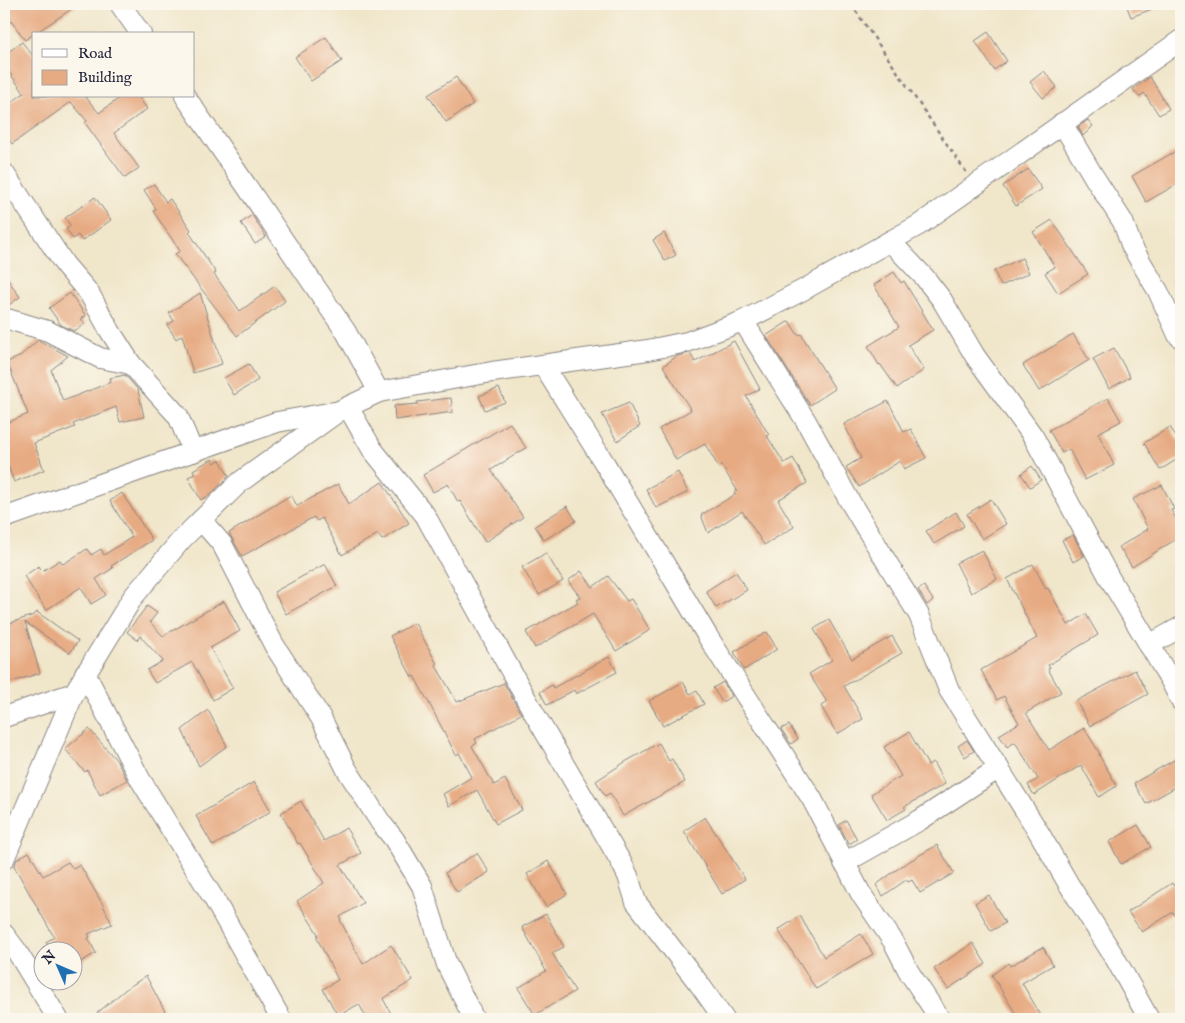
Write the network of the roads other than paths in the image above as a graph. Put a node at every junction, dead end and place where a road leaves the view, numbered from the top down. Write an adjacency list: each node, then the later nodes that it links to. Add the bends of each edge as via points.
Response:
1 (120, 4): 2 (street)
2 (140, 32)
3 (1181, 40): 5 (street)
4 (186, 98): 13 (street, via 346,332)
5 (1062, 123): 7 (street, via 919,225); 10 (street, via 1123,222 1132,247)
6 (4, 173): 11 (street, via 66,265 89,293)
7 (890, 242): 9 (street); 21 (street, via 942,300 975,356 1033,436)
8 (4, 318): 11 (street, via 48,331 100,358)
9 (743, 321): 12 (street, via 687,342); 26 (street, via 806,421 849,500 919,615 949,690)
10 (1181, 338)
11 (131, 364): 17 (street, via 178,416)
12 (543, 365): 13 (street); 28 (street, via 708,637 812,799)
13 (379, 392): 14 (street)
14 (343, 409): 15 (street); 16 (street); 33 (street, via 425,515 621,862 636,902)
15 (277, 422): 16 (street); 17 (street)
16 (286, 449): 19 (street, via 240,482)
17 (193, 452): 18 (street)
18 (4, 518)
19 (202, 520): 22 (street, via 133,597); 32 (street, via 222,544 274,645 321,718 347,770 422,886 447,965)
20 (1181, 627): 21 (street)
21 (1149, 645): 24 (street)
22 (85, 673): 23 (street); 31 (street, via 140,779 214,900)
23 (74, 693): 25 (street); 27 (street)
24 (1181, 702)
25 (4, 717)
26 (999, 768): 28 (street, via 920,820); 35 (street)
27 (4, 857)
28 (844, 862): 34 (street)
29 (4, 934): 30 (street)
30 (58, 1019)
31 (281, 1019)
32 (474, 1019)
33 (724, 1019)
34 (940, 1019)
35 (1149, 1019)

